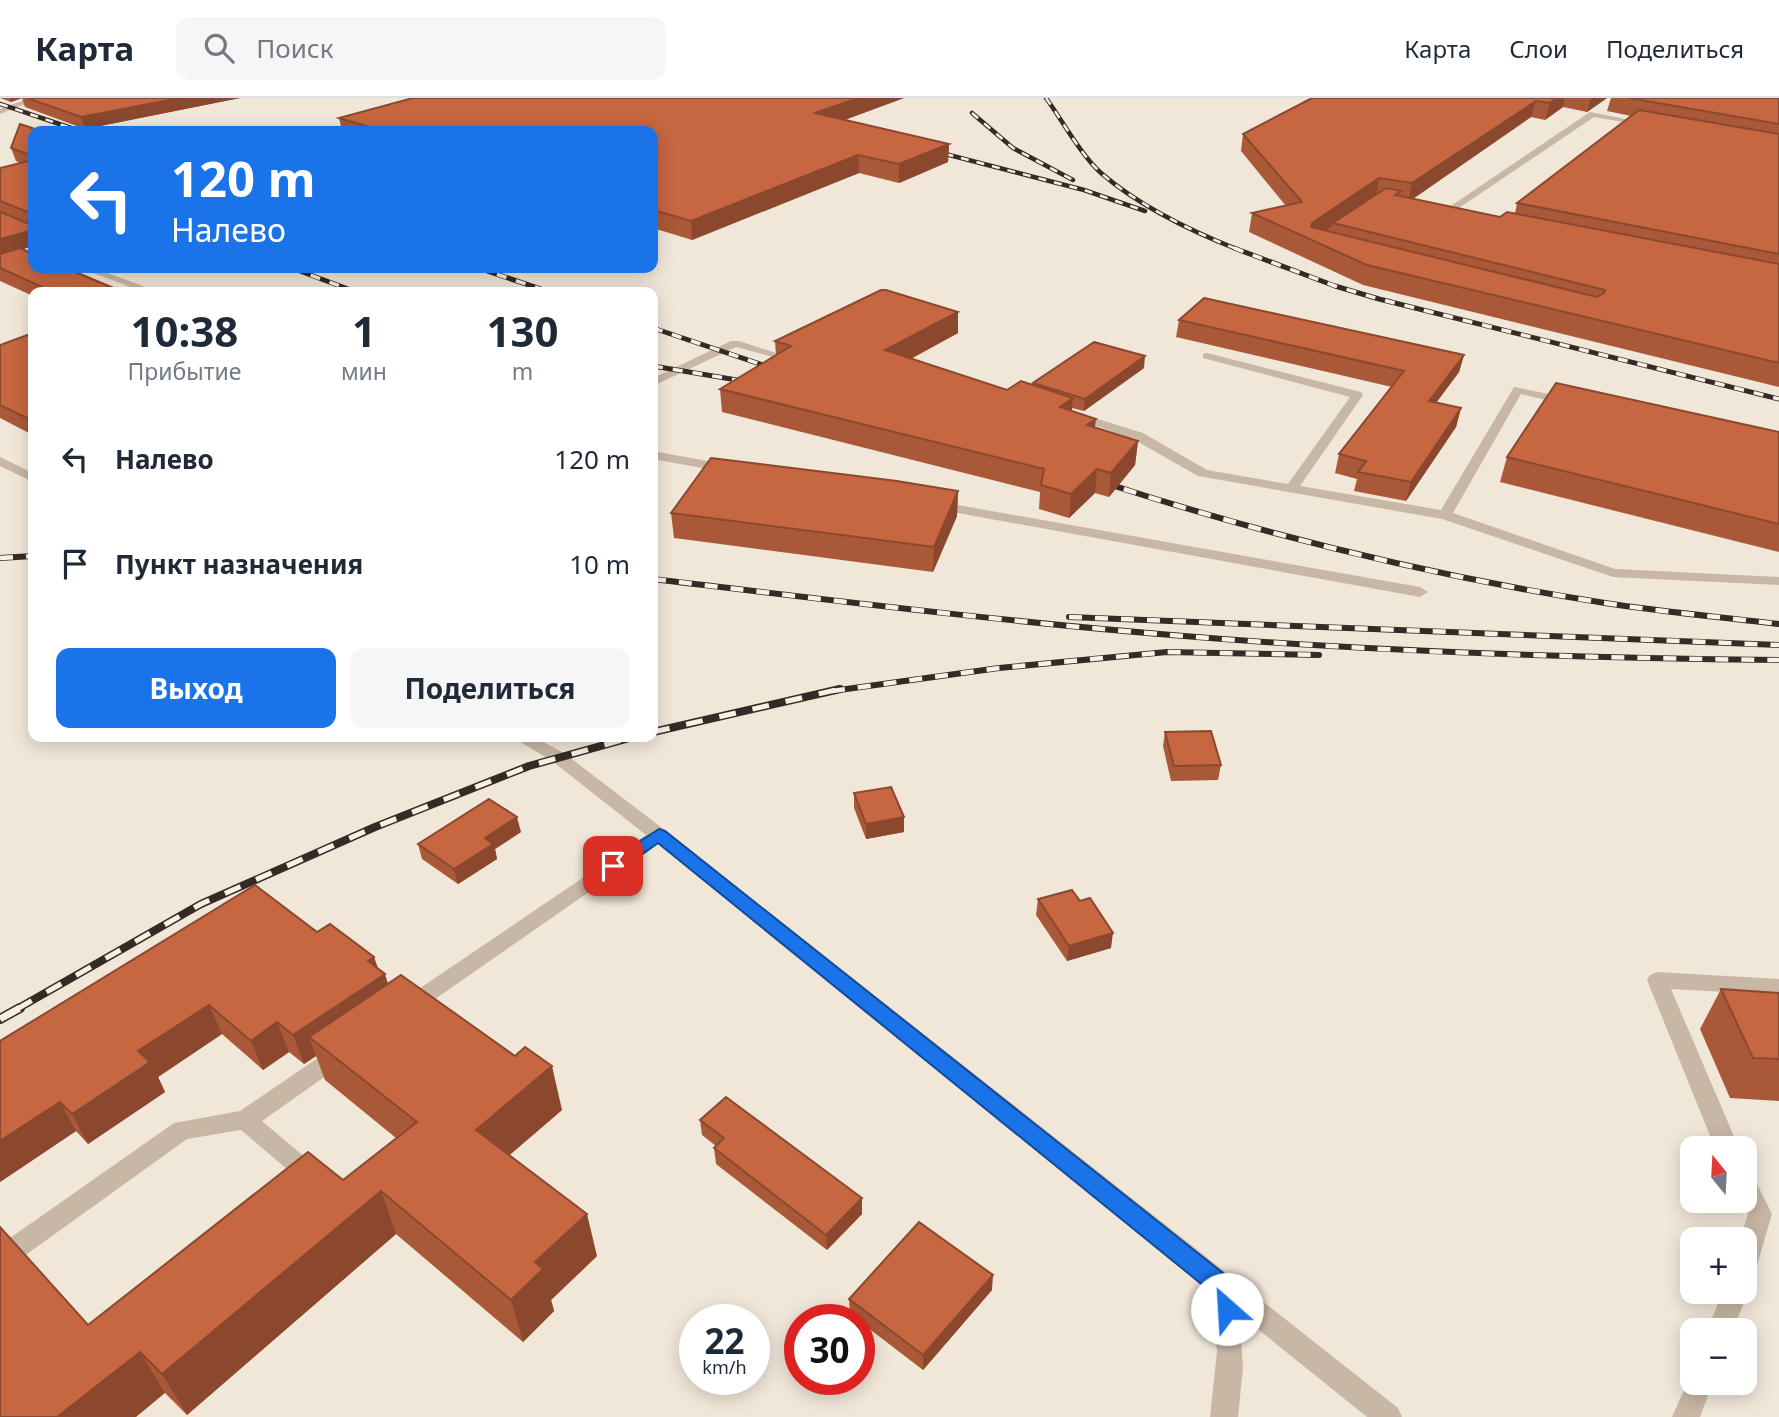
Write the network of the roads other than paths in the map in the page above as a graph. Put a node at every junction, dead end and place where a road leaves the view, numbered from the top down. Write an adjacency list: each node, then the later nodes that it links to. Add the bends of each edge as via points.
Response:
1 (37, 98): 3 (street)
2 (1609, 103): 4 (street)
3 (0, 112)
4 (1593, 114): 5 (street); 7 (street)
5 (1659, 126)
6 (1431, 211): 7 (street)
7 (1444, 214): 8 (street)
8 (1457, 217)
9 (100, 273): 10 (street)
10 (140, 287)
11 (773, 354): 13 (street, via 734,343)
12 (1207, 356): 20 (street, via 1357,395)
13 (658, 380)
14 (1583, 405): 22 (street, via 1518,390)
15 (1060, 411): 20 (street, via 1138,436 1203,472)
16 (658, 456): 18 (street)
17 (0, 461): 19 (street)
18 (749, 472)
19 (28, 475)
20 (1292, 488): 22 (street)
21 (927, 504): 24 (street)
22 (1445, 514): 23 (street, via 1613,573)
23 (1779, 581)
24 (1420, 592)
25 (530, 742): 26 (street, via 558,757)
26 (659, 835): 28 (street); 36 (street)
27 (1779, 987): 31 (street, via 1657,980)
28 (394, 1017)
29 (360, 1041): 30 (street)
30 (245, 1120): 32 (street); 35 (street, via 183,1130)
31 (1722, 1136)
32 (314, 1179)
33 (1757, 1208): 34 (street)
34 (1756, 1227)
35 (0, 1259)
36 (1220, 1284): 38 (street, via 1231,1346); 39 (street)
37 (1695, 1395): 40 (street)
38 (1224, 1417)
39 (1388, 1417)
40 (1686, 1417)

